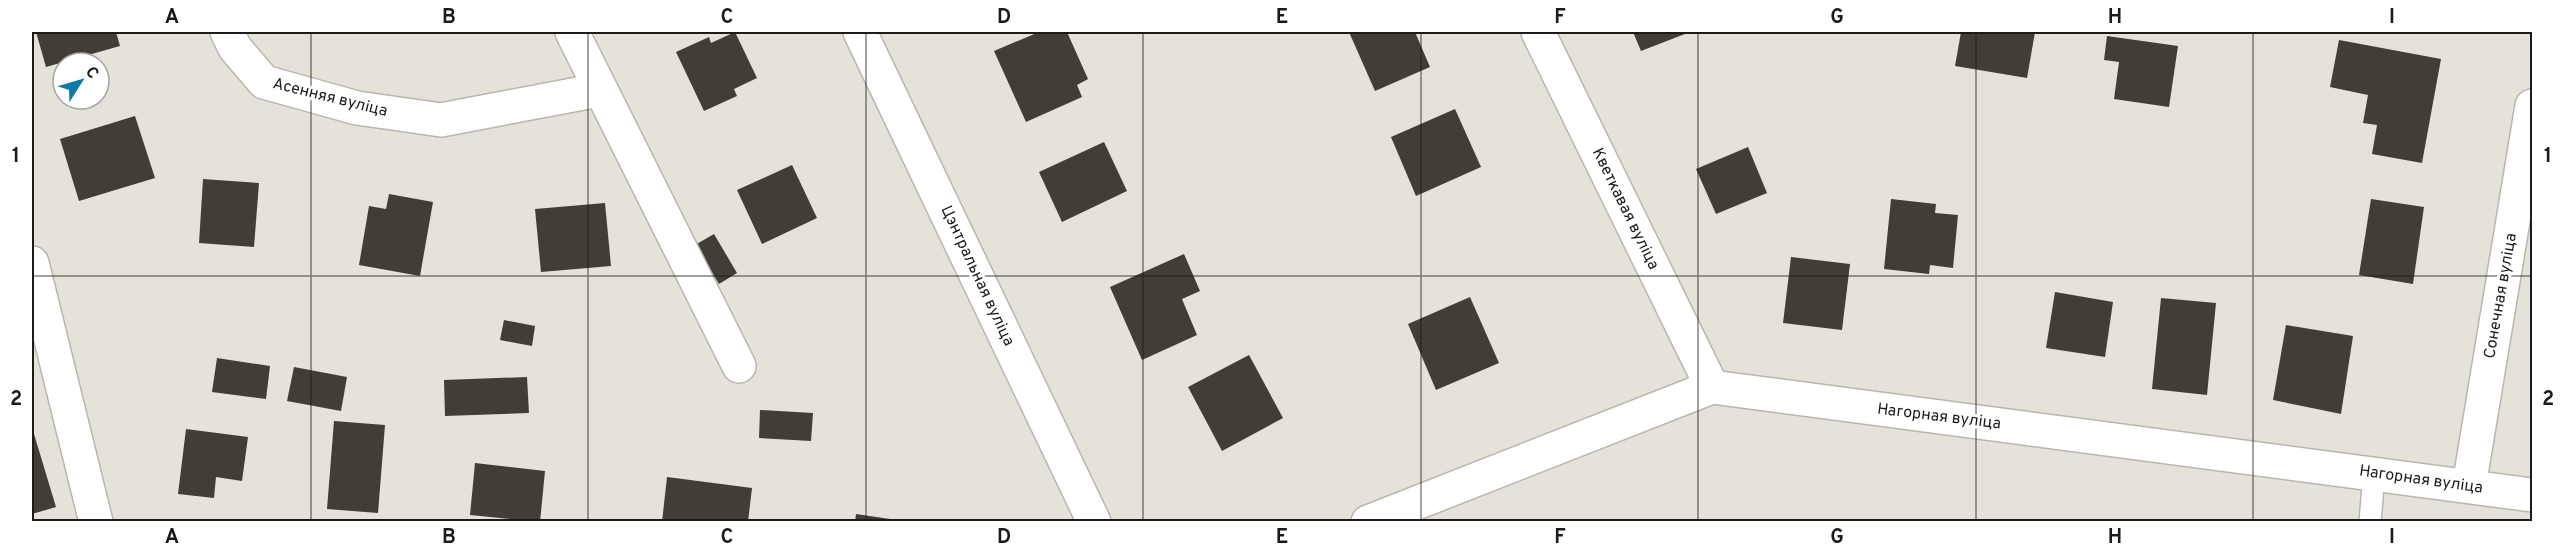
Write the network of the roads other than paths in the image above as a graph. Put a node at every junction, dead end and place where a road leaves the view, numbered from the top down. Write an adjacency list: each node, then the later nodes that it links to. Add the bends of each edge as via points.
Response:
1 (227, 32): 5 (street, Асенняя вуліца, via 235,48 264,82 357,108 441,120)
2 (572, 32): 5 (street)
3 (860, 32): 14 (street, Цэнтральная вуліца)
4 (1538, 32): 9 (street, Кветкавая вуліца)
5 (599, 90): 8 (street)
6 (2532, 106): 11 (street, Сонечная вуліца)
7 (32, 263): 13 (street)
8 (739, 366)
9 (1712, 387): 10 (street, Нагорная вуліца); 15 (street, Нагорная вуліца)
10 (2374, 474): 11 (street, Нагорная вуліца); 16 (lane)
11 (2469, 486): 12 (street, Нагорная вуліца)
12 (2532, 495)
13 (96, 522)
14 (1094, 522)
15 (1368, 522)
16 (2370, 522)

